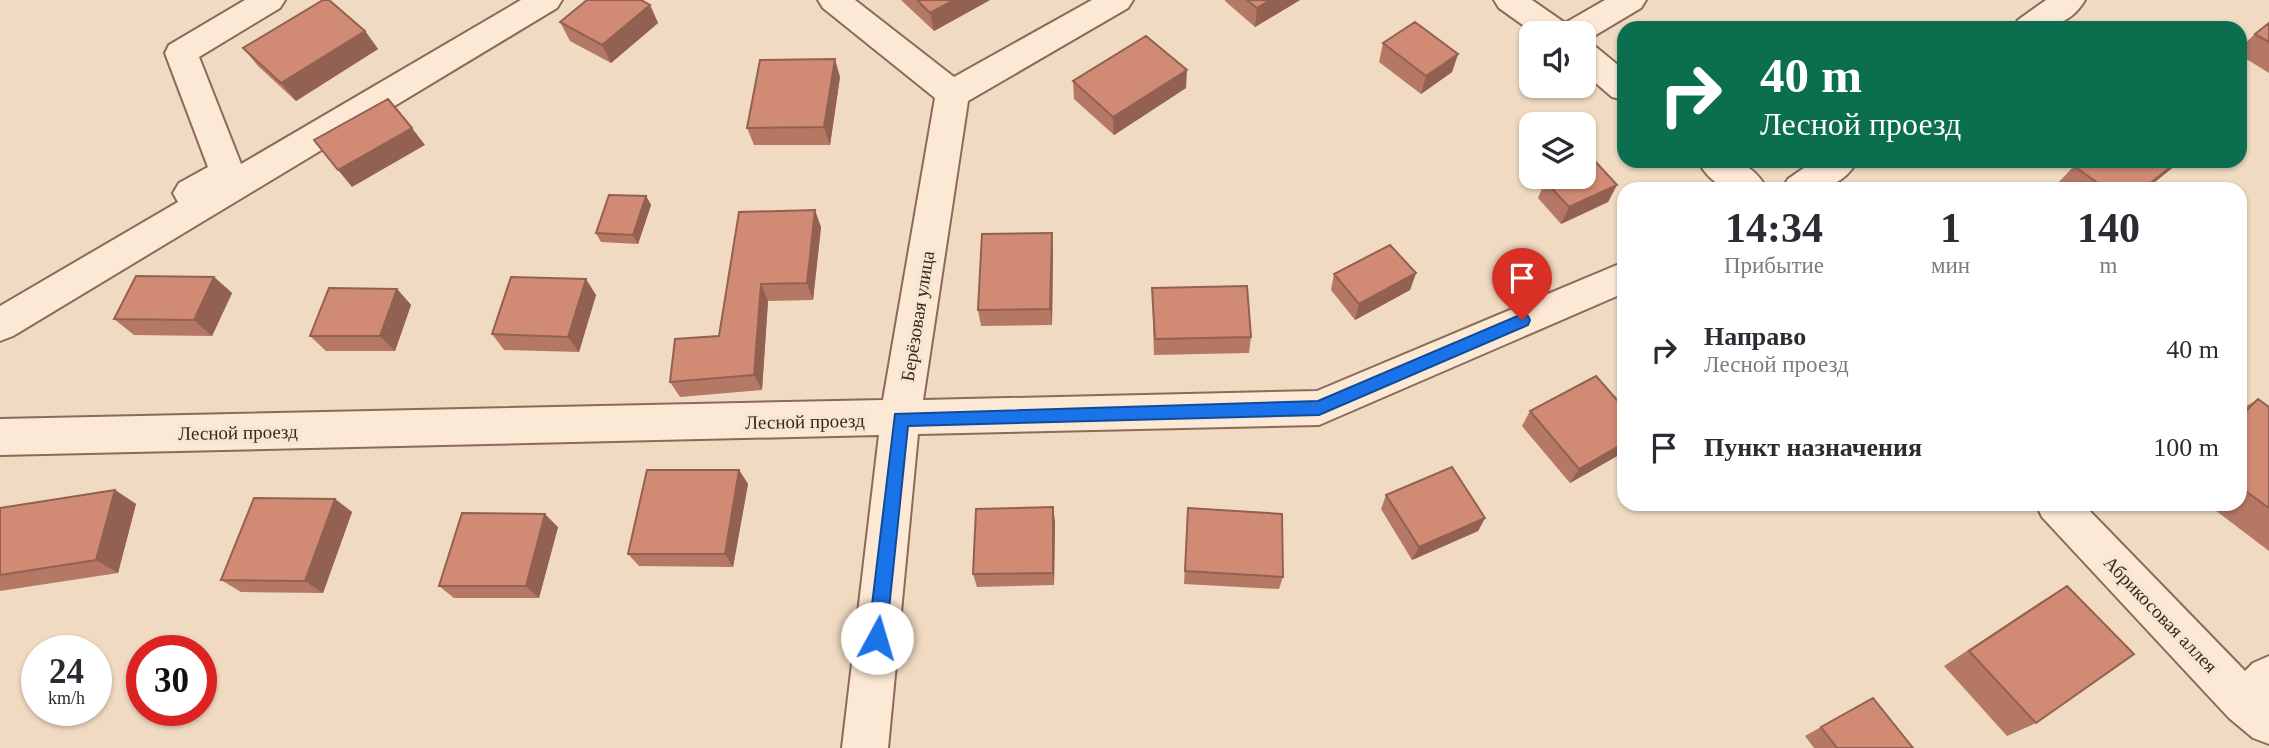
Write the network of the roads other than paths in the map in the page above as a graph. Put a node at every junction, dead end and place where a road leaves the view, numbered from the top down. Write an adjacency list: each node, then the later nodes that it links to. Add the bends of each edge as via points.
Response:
1 (269, 0): 19 (street, via 181,53 227,172)
2 (546, 0): 20 (street)
3 (834, 0): 13 (street)
4 (1117, 0): 13 (street)
5 (1510, 0): 8 (street)
6 (1630, 0): 9 (street)
7 (2069, 0): 10 (street)
8 (1539, 21)
9 (1594, 21)
10 (2039, 21)
11 (1596, 65): 12 (street)
12 (1617, 82)
13 (952, 94): 21 (street, Берёзовая улица)
14 (1724, 168): 16 (street)
15 (1830, 168): 17 (street)
16 (1740, 182)
17 (1810, 182)
18 (1617, 280): 21 (street, Лесной проезд, via 1319,408)
19 (0, 307)
20 (0, 326)
21 (901, 419): 22 (street, Лесной проезд); 25 (street, Берёзовая улица)
22 (0, 437)
23 (2063, 511): 24 (street, Абрикосовая аллея)
24 (2261, 701)
25 (865, 748)

